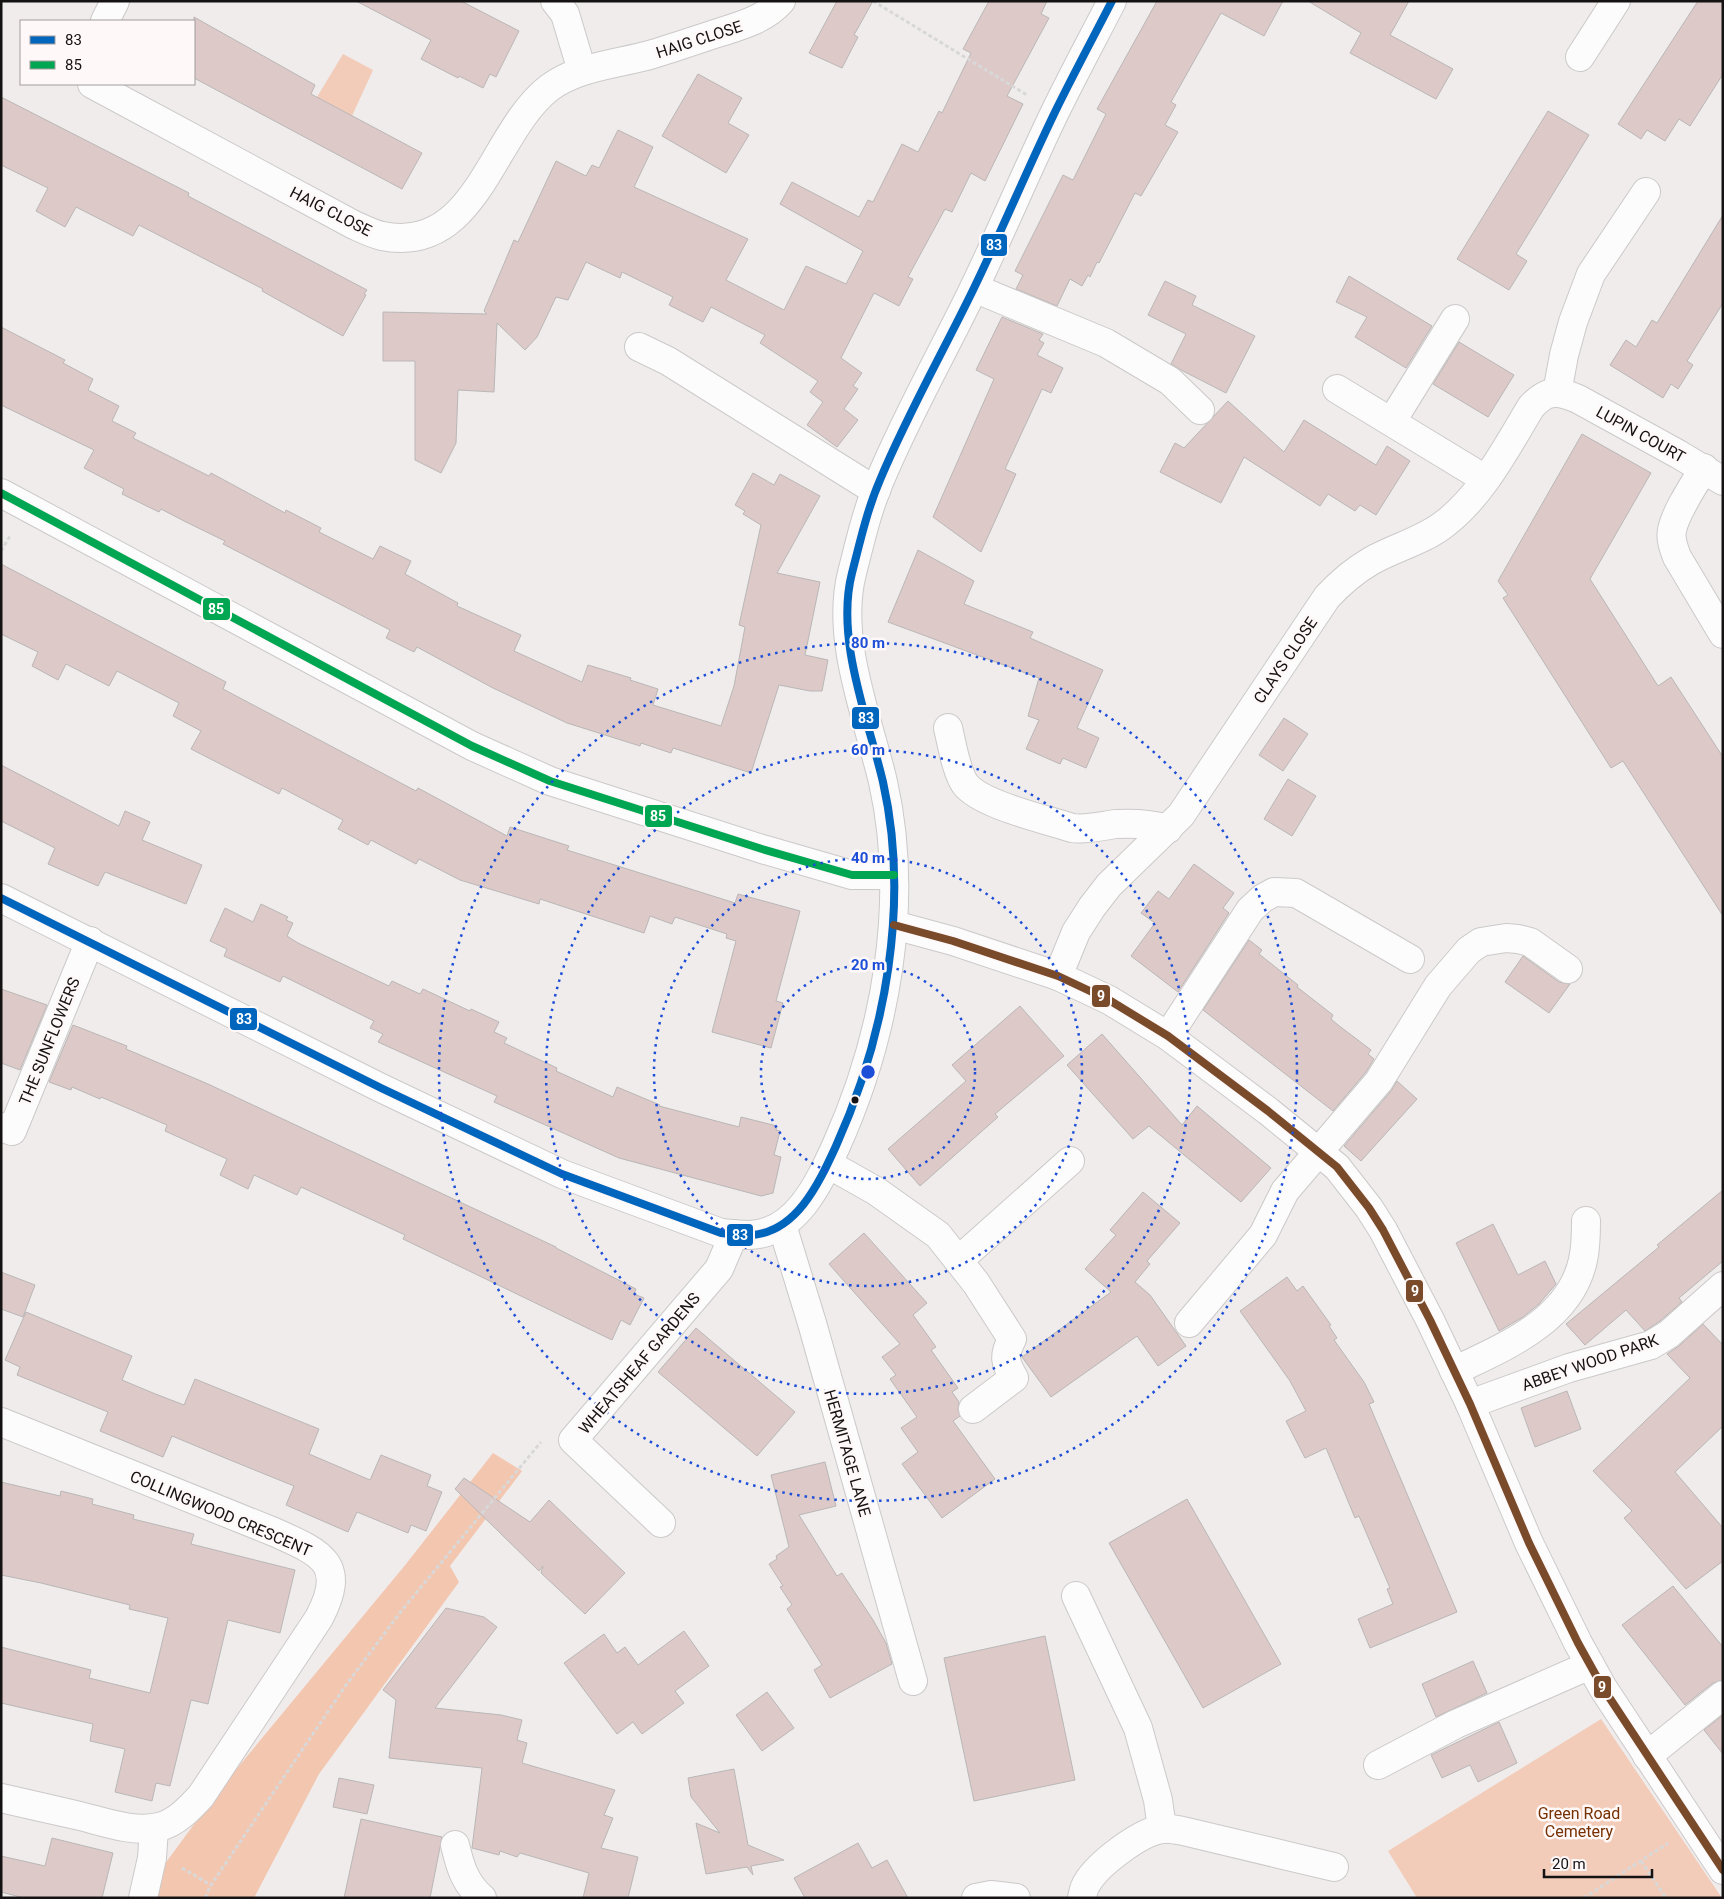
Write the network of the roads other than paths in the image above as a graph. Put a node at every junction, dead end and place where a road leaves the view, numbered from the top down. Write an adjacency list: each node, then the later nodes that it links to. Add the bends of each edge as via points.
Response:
1 (116, 1): 6 (street)
2 (554, 1): 8 (street, via 565,14)
3 (781, 1): 8 (street, HAIG CLOSE, via 761,18 743,25 652,54)
4 (1112, 1): 11 (street, via 1055,112)
5 (1616, 1): 7 (street)
6 (106, 20)
7 (1580, 56)
8 (582, 71): 9 (street, HAIG CLOSE, via 550,87 533,102 468,204 456,216 425,234 402,238 381,236 354,225)
9 (94, 85)
10 (1646, 192): 15 (street, via 1591,274 1573,322)
11 (974, 288): 16 (street, via 1106,343 1170,381); 20 (street)
12 (1455, 319): 17 (street)
13 (639, 347): 20 (street, via 668,361)
14 (1337, 389): 17 (street)
15 (1557, 393): 18 (street, LUPIN COURT, via 1578,399); 19 (street, CLAYS CLOSE, via 1539,398 1531,407)
16 (1200, 410)
17 (1392, 421): 19 (street)
18 (1714, 475): 22 (street, via 1690,490 1671,531 1677,557)
19 (1485, 479): 24 (street, CLAYS CLOSE, via 1456,514 1440,527 1370,562 1344,579 1327,597 1182,815)
20 (876, 491): 25 (street, via 850,578 846,614 850,654 890,820)
21 (1, 493): 25 (street, via 472,746 550,781 852,875)
22 (1723, 634)
23 (948, 728): 24 (street, via 961,777 975,793 988,801 1072,828 1151,824)
24 (1168, 829): 31 (street, CLAYS CLOSE, via 1116,878 1098,900 1076,932)
25 (894, 875): 27 (street)
26 (1, 898): 28 (street)
27 (894, 925): 31 (street, via 954,941); 36 (street, via 885,991 863,1075)
28 (90, 941): 33 (street, THE SUNFLOWERS, via 12,1131); 39 (street, via 372,1084 562,1174 710,1229)
29 (1410, 958): 32 (street, via 1296,893 1274,892 1250,910)
30 (1568, 969): 34 (street, via 1530,942 1506,938 1481,942 1469,950 1438,986 1379,1081)
31 (1058, 976): 32 (street, via 1109,1000)
32 (1168, 1036): 34 (street)
33 (1, 1127)
34 (1320, 1152): 42 (street, via 1286,1191 1263,1235); 43 (street, via 1337,1167 1383,1230)
35 (1070, 1161): 40 (street)
36 (828, 1164): 38 (street, via 808,1198); 40 (street, via 916,1217 938,1235)
37 (1586, 1222): 43 (street, via 1583,1261 1574,1285 1554,1312 1501,1348)
38 (782, 1225): 39 (street, via 761,1233); 50 (street, HERMITAGE LANE)
39 (734, 1234): 47 (street, WHEATSHEAF GARDENS, via 719,1269 574,1440)
40 (959, 1260): 45 (street, via 1012,1339 1007,1348 1006,1365 1014,1378)
41 (1723, 1286): 44 (street, ABBEY WOOD PARK, via 1669,1334 1651,1345 1569,1368)
42 (1189, 1323)
43 (1454, 1370): 44 (street)
44 (1470, 1404): 49 (street, via 1529,1543)
45 (974, 1409)
46 (1, 1422): 55 (street, COLLINGWOOD CRESCENT, via 282,1536 321,1556 331,1575 328,1601 319,1618 201,1796 188,1810)
47 (661, 1523)
48 (1076, 1596): 56 (street, via 1138,1728 1158,1800)
49 (1590, 1665): 52 (street); 53 (street, via 1456,1724)
50 (913, 1681)
51 (1723, 1695): 52 (street)
52 (1647, 1756): 59 (street)
53 (1378, 1765)
54 (1, 1798): 55 (street, COLLINGWOOD CRESCENT, via 118,1825)
55 (154, 1828): 60 (street, via 152,1858)
56 (1162, 1829): 58 (street, via 1183,1831); 64 (street, via 1117,1852 1097,1869 1085,1884)
57 (455, 1845): 61 (street, via 465,1878)
58 (1334, 1867)
59 (1723, 1870)
60 (143, 1898)
61 (482, 1898)
62 (976, 1898): 63 (street, via 991,1895)
63 (1016, 1898)
64 (1082, 1898)

